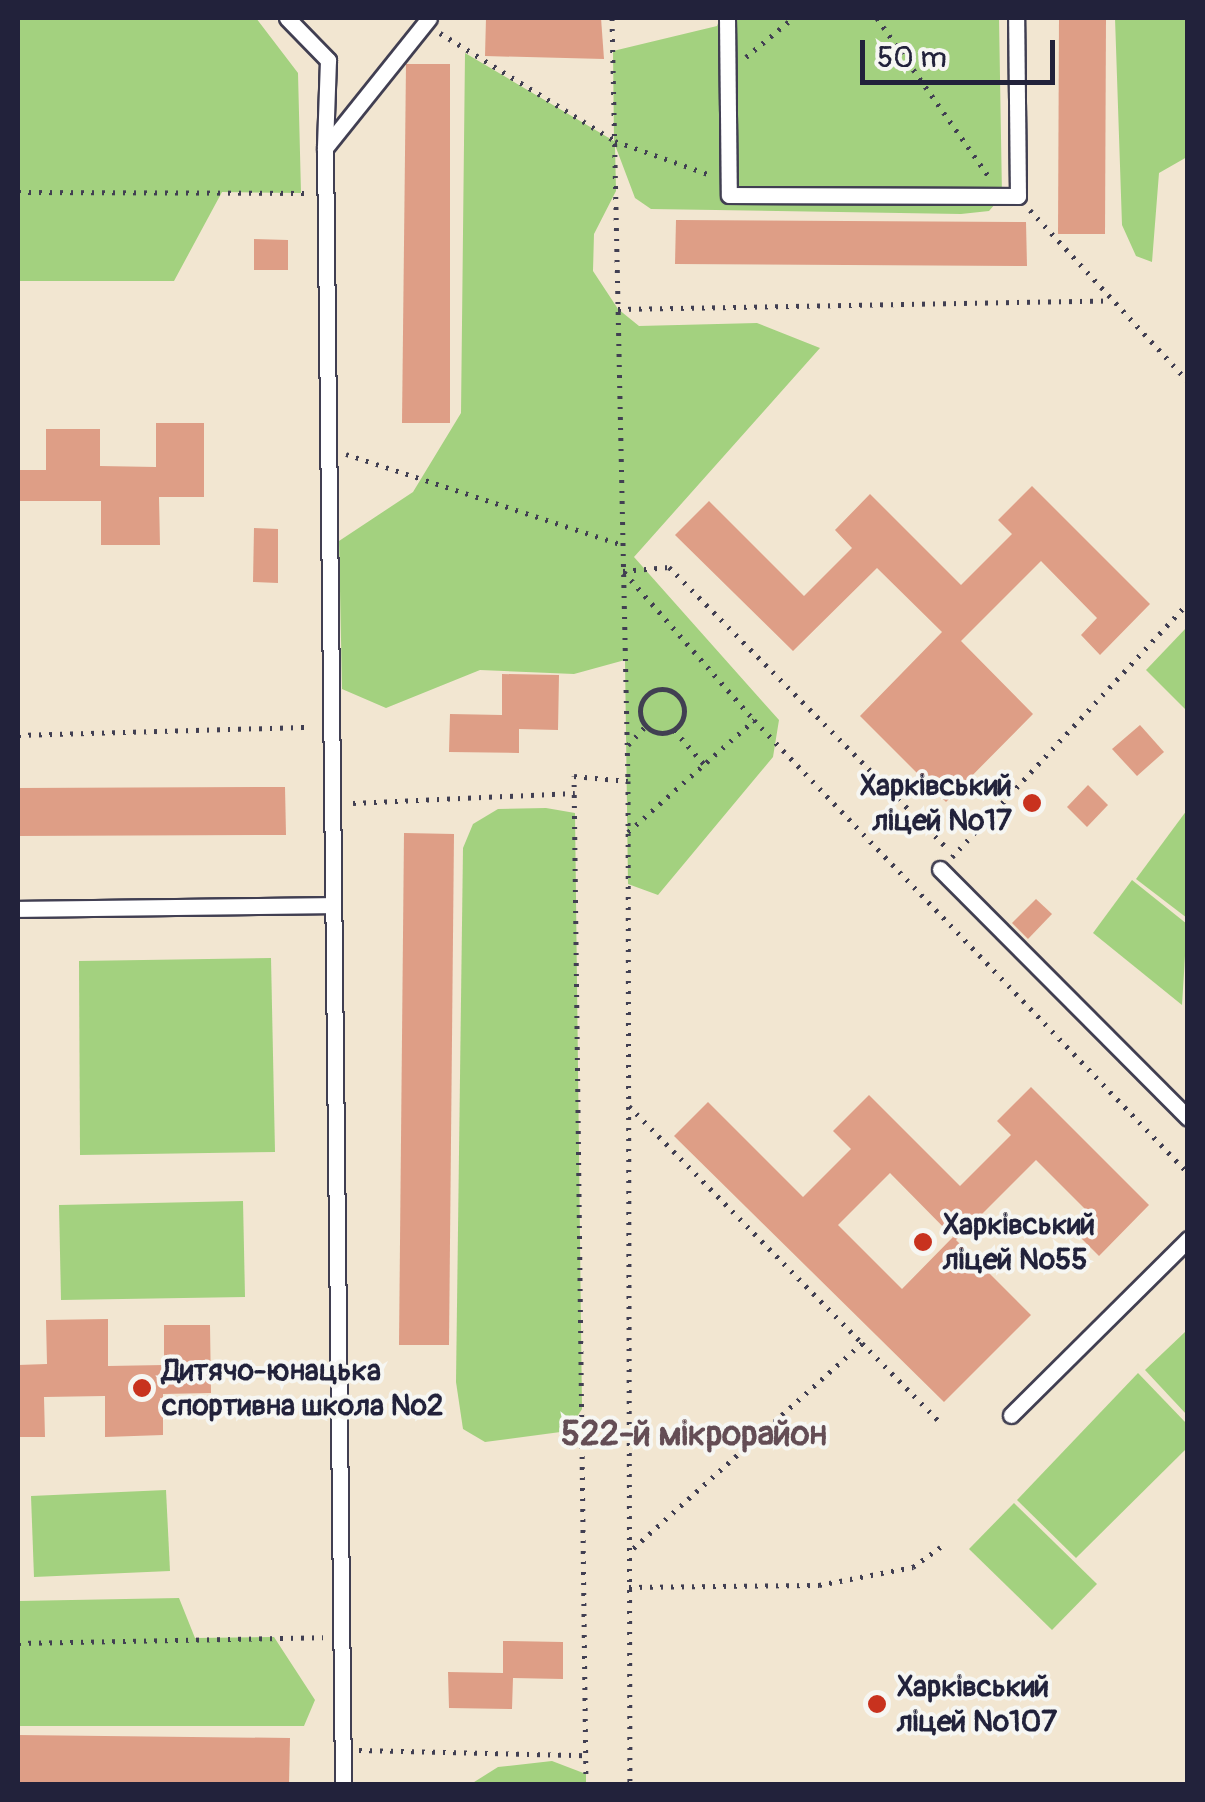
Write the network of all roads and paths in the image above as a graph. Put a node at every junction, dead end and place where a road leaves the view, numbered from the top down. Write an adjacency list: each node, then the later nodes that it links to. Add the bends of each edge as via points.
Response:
1 (287, 18): 10 (lane, via 328,60)
2 (612, 18): 9 (path)
3 (727, 18): 8 (lane)
4 (793, 18): 8 (path)
5 (877, 18): 14 (path)
6 (1016, 18): 14 (lane)
7 (428, 20): 9 (path); 10 (lane)
8 (728, 72): 11 (lane)
9 (614, 141): 11 (path); 16 (path)
10 (325, 148): 13 (lane)
11 (728, 182): 14 (lane, via 728,195)
12 (18, 192): 13 (path)
13 (326, 194): 18 (lane)
14 (1010, 196): 15 (path)
15 (1110, 300): 16 (path); 17 (path)
16 (618, 309): 19 (path)
17 (1188, 380)
18 (328, 448): 19 (path); 23 (lane)
19 (623, 545): 20 (path)
20 (624, 571): 22 (path); 27 (path); 33 (path, via 668,567)
21 (1188, 603): 33 (path)
22 (754, 720): 28 (path); 39 (path)
23 (329, 726): 26 (path); 31 (lane)
24 (646, 726): 25 (path); 25 (path, via 643,700 668,689 685,711); 27 (path)
25 (674, 730): 28 (path)
26 (18, 735)
27 (628, 745): 29 (path)
28 (704, 764): 32 (path)
29 (628, 781): 30 (path, via 574,776); 32 (path)
30 (574, 793): 31 (path); 50 (path)
31 (332, 804): 35 (lane)
32 (628, 832): 37 (path)
33 (954, 855): 34 (path)
34 (940, 869): 38 (lane)
35 (333, 906): 36 (lane); 47 (lane)
36 (18, 909)
37 (629, 1106): 41 (path); 45 (path)
38 (1188, 1118)
39 (1188, 1174)
40 (1188, 1239): 42 (lane)
41 (862, 1343): 43 (path); 45 (path)
42 (1011, 1416)
43 (942, 1424)
44 (941, 1547): 46 (path, via 913,1567 819,1585)
45 (629, 1552): 46 (path)
46 (630, 1587): 53 (path)
47 (342, 1637): 48 (path); 49 (lane)
48 (18, 1643)
49 (343, 1750): 50 (path); 51 (lane)
50 (586, 1755): 52 (path)
51 (343, 1784)
52 (586, 1784)
53 (630, 1784)

